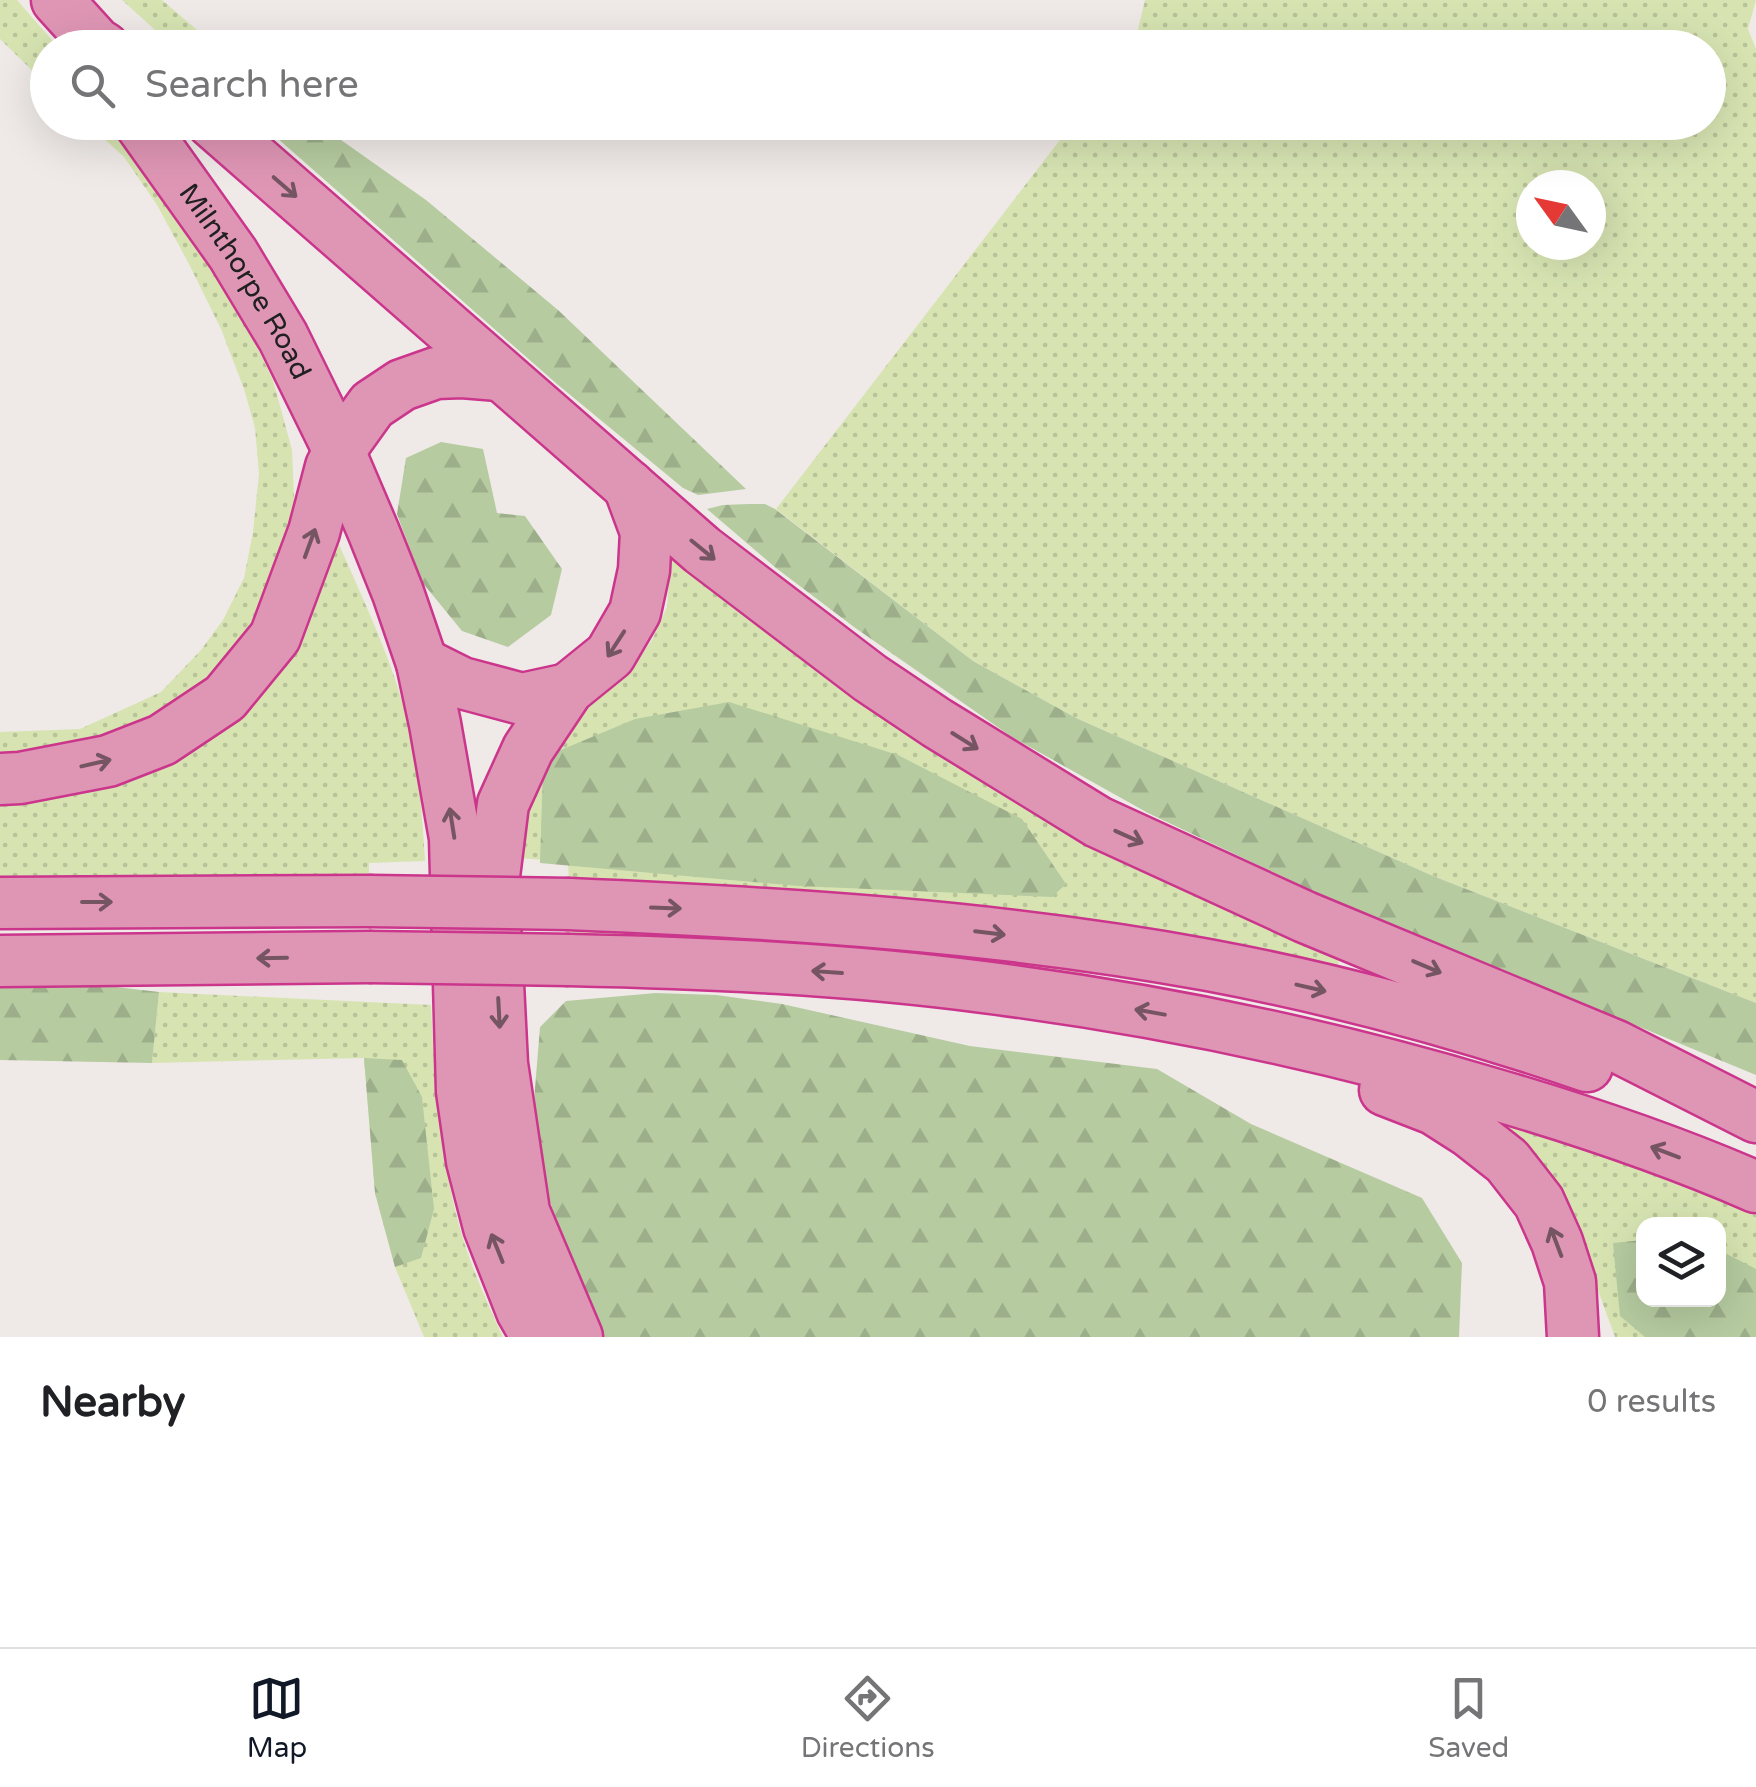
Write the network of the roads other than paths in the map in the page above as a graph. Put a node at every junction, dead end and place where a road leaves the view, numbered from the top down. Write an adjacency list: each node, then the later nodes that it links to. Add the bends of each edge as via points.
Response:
1 (57, 0): 2 (highway)
2 (85, 30)
3 (152, 140): 6 (highway, Milnthorpe Road, via 284,337)
4 (232, 140): 5 (highway, one-way to 5)
5 (500, 375): 6 (highway, via 436,373 402,384 372,404); 7 (highway)
6 (339, 451): 8 (highway); 10 (highway, one-way to 6, via 108,760 162,740 225,698 274,637)
7 (629, 486): 9 (highway, one-way to 9, via 646,532 635,612 610,656); 14 (highway, one-way to 14, via 870,678 1098,822 1616,1046)
8 (422, 663): 9 (highway, via 462,683 522,698); 17 (highway, one-way to 8, via 489,1227 472,1161 462,1091 455,838)
9 (568, 689): 18 (highway, one-way to 18, via 528,749 504,804 493,884 502,1064 524,1212)
10 (0, 779)
11 (0, 903): 15 (highway, one-way to 15, bridge, via 569,904 762,912 1007,935 1208,965 1441,1020)
12 (0, 961): 13 (highway, one-way to 12, bridge, via 981,986 700,963 369,957)
13 (1202, 1021): 16 (highway, one-way to 13, via 1532,1105); 19 (highway, one-way to 13, via 1570,1282 1557,1242 1539,1202 1507,1161 1434,1108)
14 (1756, 1118)
15 (1756, 1128)
16 (1756, 1187)
17 (537, 1337)
18 (577, 1337)
19 (1573, 1337)

